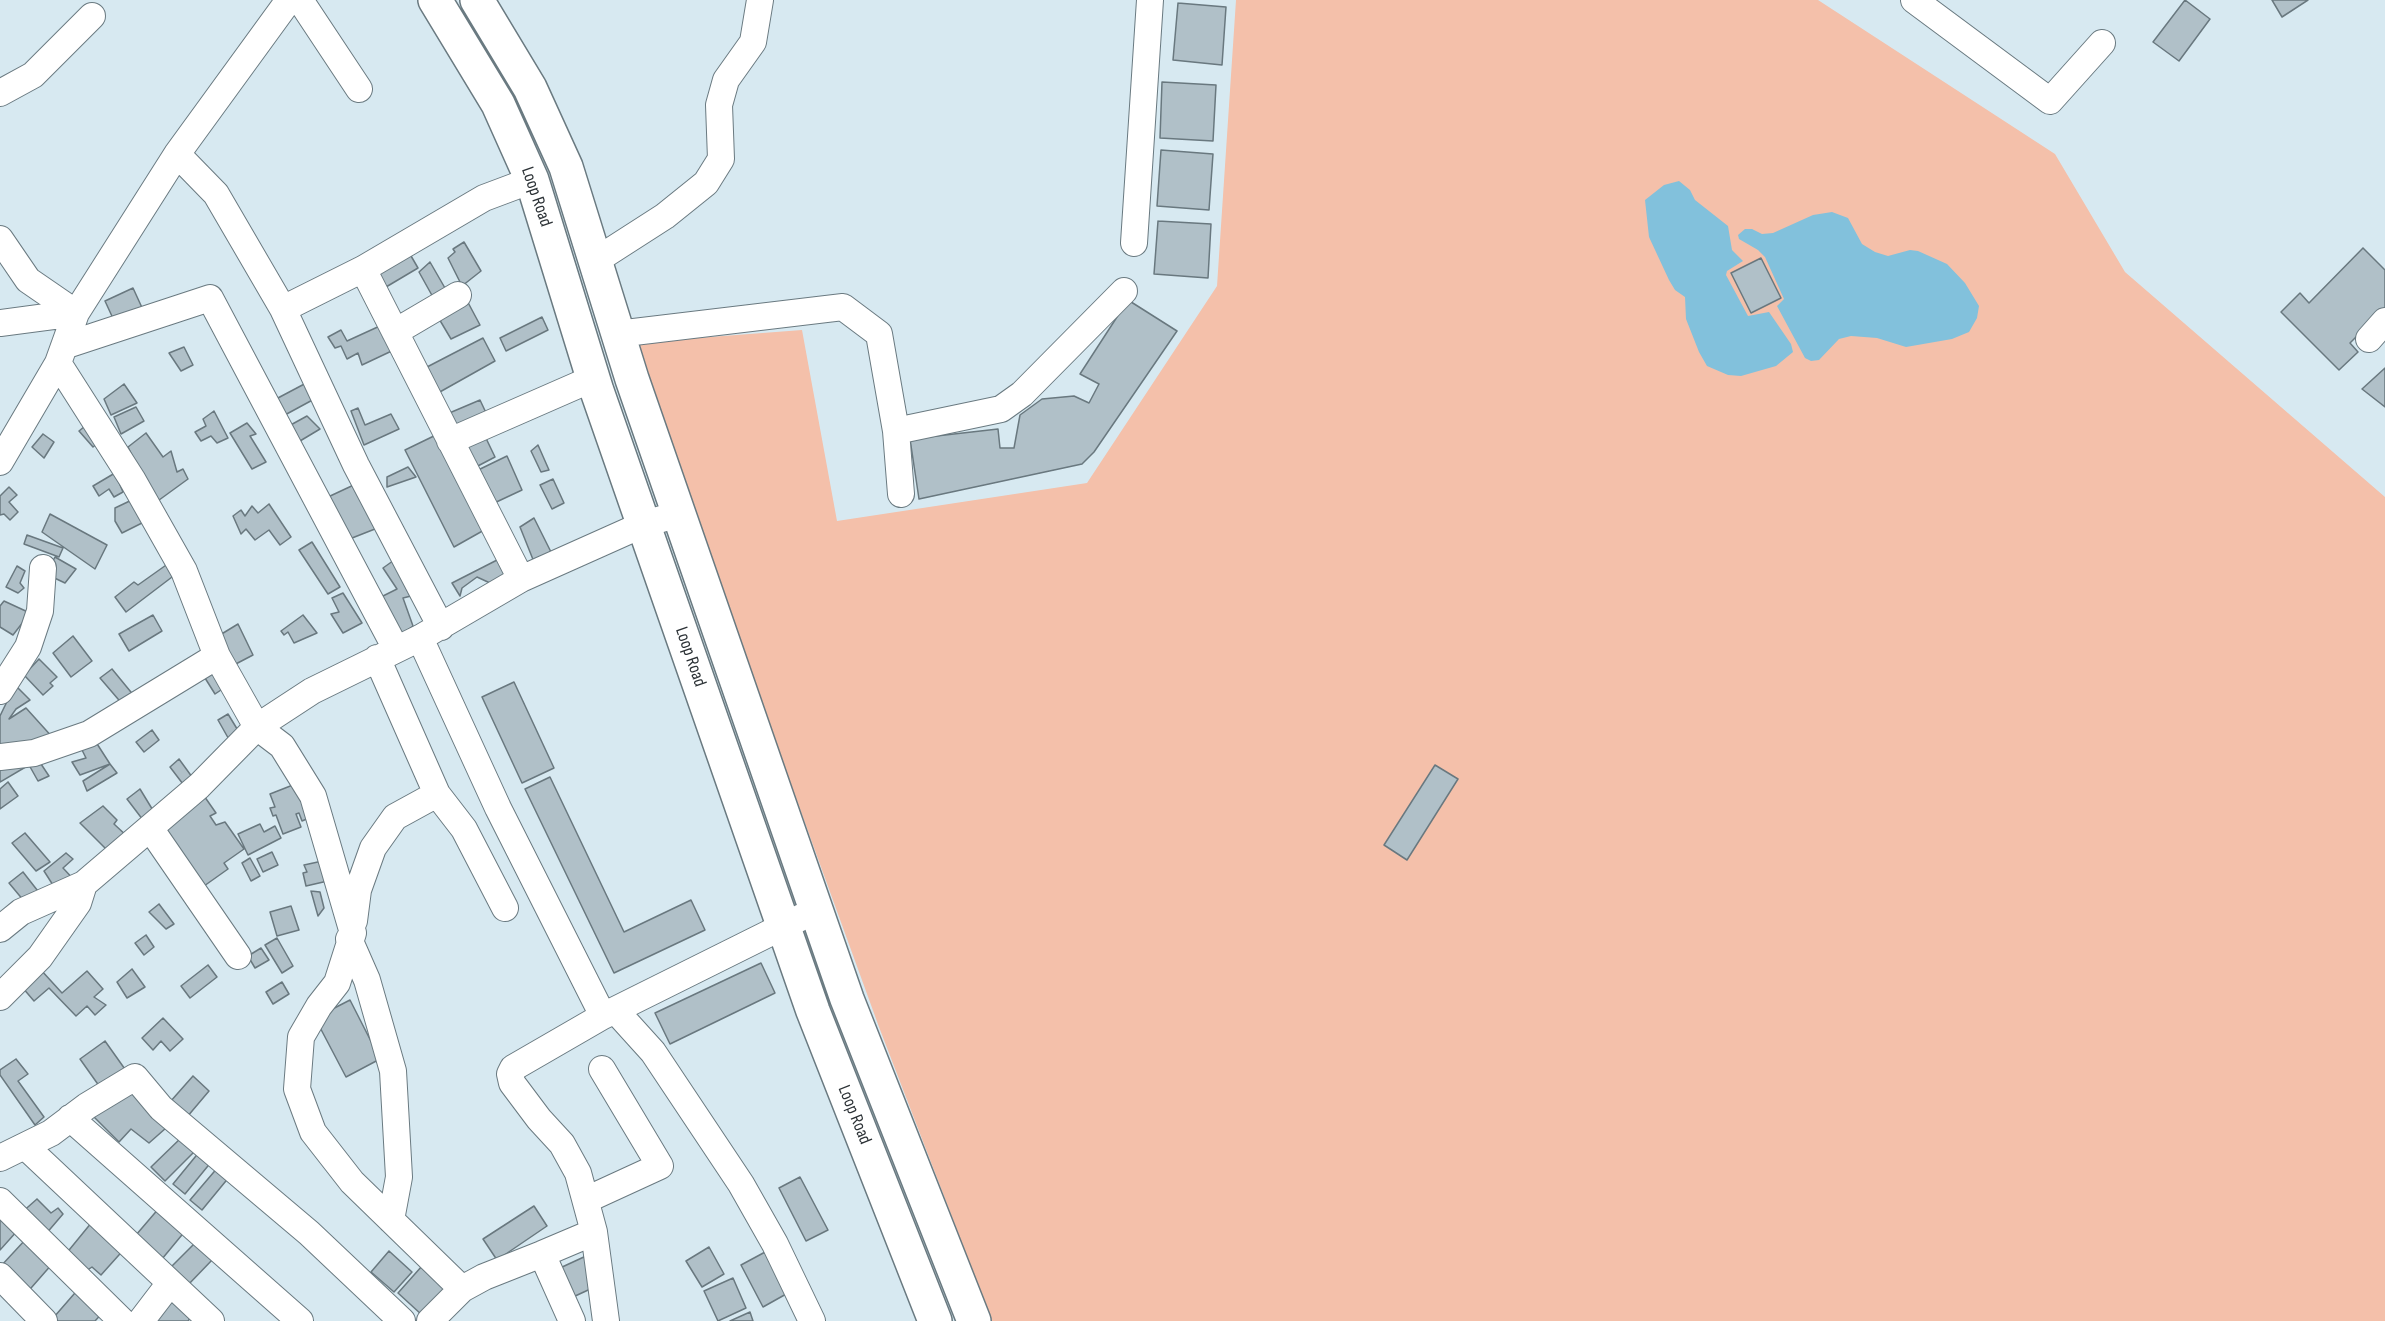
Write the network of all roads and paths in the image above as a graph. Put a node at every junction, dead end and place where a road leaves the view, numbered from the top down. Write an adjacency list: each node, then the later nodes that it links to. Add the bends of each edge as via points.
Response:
1 (300, 0): 10 (street)
2 (435, 0): 13 (main road, Loop Road, via 498,104)
3 (477, 0): 16 (main road, Loop Road, via 530,88 566,167)
4 (759, 0): 16 (street, via 753,42 726,80 719,105 721,159 706,183 665,216)
5 (1150, 0): 15 (street)
6 (1914, 0): 9 (street, via 2050,101)
7 (276, 5): 12 (street)
8 (92, 16): 11 (street, via 33,75)
9 (2102, 43)
10 (358, 89)
11 (0, 93)
12 (177, 154): 20 (street, via 216,195); 21 (street)
13 (532, 180): 17 (street, via 484,198); 26 (main road, Loop Road)
14 (0, 239): 21 (street, via 28,280)
15 (1134, 243)
16 (595, 261): 24 (main road, Loop Road)
17 (363, 269): 20 (street); 23 (street)
18 (1124, 291): 27 (street, via 1022,394 1001,409)
19 (458, 295): 23 (street)
20 (283, 309): 35 (street)
21 (76, 313): 22 (street); 25 (street)
22 (0, 323)
23 (395, 332): 28 (street)
24 (617, 334): 27 (street, via 843,307 879,334); 31 (main road, Loop Road)
25 (61, 355): 29 (street); 36 (street, via 210,298); 37 (street, via 184,571)
26 (594, 378): 28 (street); 32 (main road, Loop Road)
27 (896, 431): 30 (street)
28 (450, 441): 34 (street)
29 (0, 462)
30 (901, 494)
31 (679, 514): 32 (street); 45 (main road, Loop Road)
32 (644, 524): 34 (street); 46 (main road, Loop Road)
33 (43, 568): 38 (street, via 40,611 28,647)
34 (521, 579): 35 (street)
35 (431, 633): 36 (street); 51 (street, via 498,808)
36 (387, 654): 39 (street, via 312,691); 41 (street)
37 (217, 656): 39 (street); 40 (street, via 89,734 34,753)
38 (0, 691)
39 (257, 728): 42 (street); 48 (street, via 282,746 313,796)
40 (0, 757)
41 (437, 794): 44 (street, via 464,829); 48 (street, via 394,818 373,848 358,890)
42 (150, 828): 43 (street); 49 (street)
43 (84, 884): 47 (street, via 21,912); 50 (street, via 78,903 40,957)
44 (505, 908)
45 (816, 910): 46 (street); 75 (main road, Loop Road, via 847,999)
46 (783, 926): 51 (street); 74 (main road, Loop Road)
47 (0, 929)
48 (351, 936): 58 (street, via 393,1071 399,1177); 58 (street, via 337,982 301,1037 297,1089 313,1132 352,1182)
49 (238, 956)
50 (0, 997)
51 (609, 1013): 56 (street, via 513,1068 510,1074 532,1110 562,1144 578,1173); 73 (street, via 653,1052 741,1184)
52 (602, 1069): 56 (street, via 660,1166)
53 (70, 1118): 54 (street); 68 (street); 69 (street, via 135,1077 160,1108 309,1233)
54 (25, 1146): 55 (street); 62 (street)
55 (0, 1158)
56 (585, 1200): 59 (street)
57 (0, 1201): 65 (street)
58 (391, 1220): 63 (street)
59 (594, 1232): 60 (street); 72 (street)
60 (542, 1254): 63 (street); 71 (street)
61 (0, 1276): 64 (street)
62 (170, 1283): 66 (street); 67 (street)
63 (462, 1289): 70 (street)
64 (44, 1321)
65 (122, 1321)
66 (141, 1321)
67 (211, 1321)
68 (300, 1321)
69 (402, 1321)
70 (430, 1321)
71 (572, 1321)
72 (606, 1321)
73 (812, 1321)
74 (936, 1321)
75 (974, 1321)

